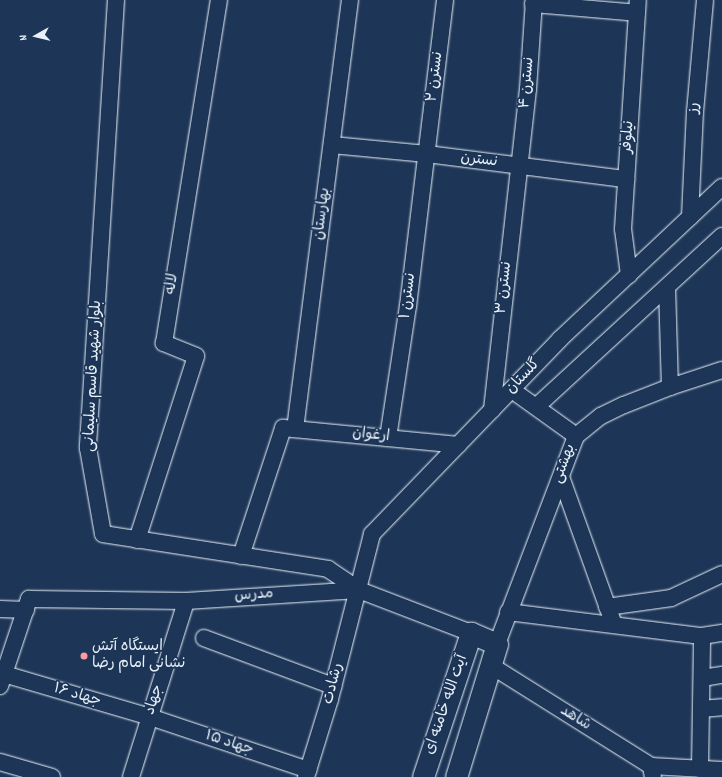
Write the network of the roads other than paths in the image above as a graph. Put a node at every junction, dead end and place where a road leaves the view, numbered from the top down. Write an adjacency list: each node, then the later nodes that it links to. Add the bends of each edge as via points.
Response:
1 (116, 0): 27 (street, بلوار شهید قاسم سلیمانی, via 88,448 103,534)
2 (219, 0): 27 (street, لاله, via 164,343 196,356)
3 (350, 0): 8 (street, بهارستان)
4 (445, 0): 9 (street, نسترن ۲)
5 (705, 0): 13 (street, رز, via 695,112)
6 (533, 2): 7 (street); 10 (street, نسترن ۴, via 528,89)
7 (637, 7): 11 (street, نیلوفر)
8 (332, 145): 9 (street, نسترن); 22 (street, بهارستان)
9 (427, 154): 10 (street, نسترن); 24 (street, نسترن ۱)
10 (519, 166): 11 (street, نسترن); 21 (street, نسترن ۳)
11 (626, 179): 15 (street, نیلوفر, via 623,229)
12 (722, 187): 13 (street, گلستان)
13 (690, 217): 15 (street, گلستان)
14 (722, 236): 16 (street)
15 (629, 275): 19 (street, گلستان, via 560,339)
16 (667, 287): 18 (street); 20 (street)
17 (722, 370): 18 (street, بهشتی)
18 (670, 387): 23 (street, بهشتی, via 601,416)
19 (512, 390): 20 (street); 21 (street, گلستان)
20 (537, 406): 23 (street)
21 (492, 410): 25 (street, گلستان)
22 (289, 428): 24 (street, ارغوان); 28 (street, بهارستان)
23 (576, 436): 26 (street, بهشتی)
24 (388, 438): 25 (street, ارغوان)
25 (458, 445): 30 (street, گلستان, via 372,534)
26 (561, 477): 33 (street); 35 (street, بهشتی)
27 (137, 540): 28 (street, بلوار شهید قاسم سلیمانی)
28 (241, 556): 30 (street, بلوار شهید قاسم سلیمانی, via 328,569)
29 (722, 574): 33 (street, via 671,598)
30 (359, 590): 31 (street, مدرس); 37 (street, مدرس); 46 (street, رشادت)
31 (186, 601): 32 (street, مدرس); 49 (street, جهاد)
32 (28, 604): 34 (street, مدرس); 45 (street)
33 (607, 607): 36 (street)
34 (0, 609)
35 (508, 612): 36 (street); 41 (street, بهشتی)
36 (614, 625): 39 (street)
37 (471, 633): 41 (street); 57 (street, آیت الله خامنه ای)
38 (722, 633): 39 (street)
39 (702, 636): 44 (street)
40 (204, 638): 46 (street)
41 (497, 644): 42 (street, آیت الله خامنه ای)
42 (490, 665): 53 (street, شاهد); 58 (street, آیت الله خامنه ای)
43 (722, 675): 44 (street)
44 (702, 678): 48 (street)
45 (2, 680): 49 (street, جهاد ۱۶)
46 (333, 686): 54 (street, رشادت)
47 (722, 707): 48 (street)
48 (702, 708): 51 (street)
49 (150, 717): 54 (street, جهاد ۱۵); 56 (street, جهاد)
50 (0, 762): 55 (street)
51 (700, 769): 52 (street); 53 (street)
52 (722, 770)
53 (652, 772)
54 (307, 774)
55 (52, 777)
56 (131, 777)
57 (423, 777)
58 (456, 777)

